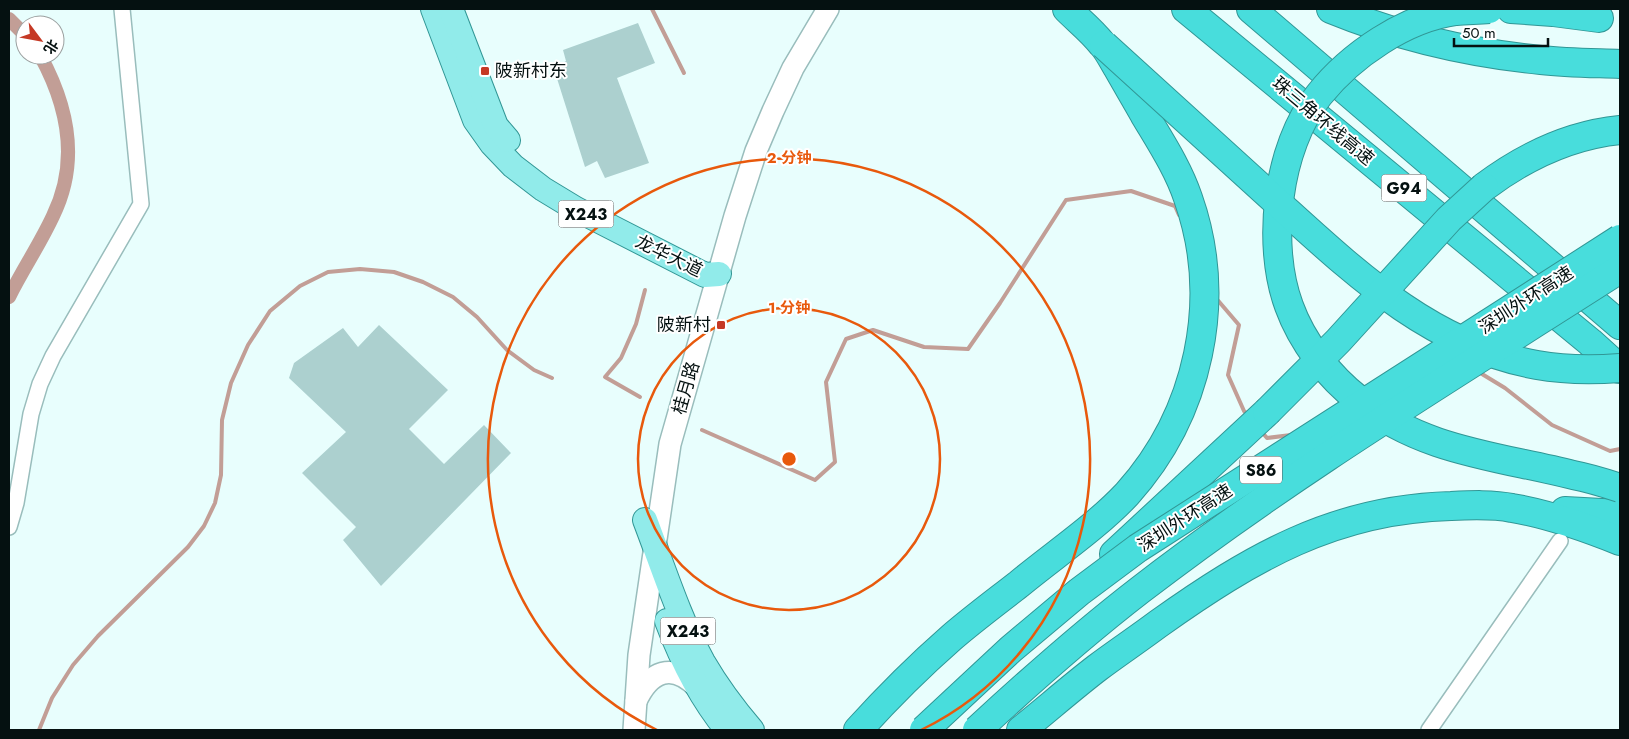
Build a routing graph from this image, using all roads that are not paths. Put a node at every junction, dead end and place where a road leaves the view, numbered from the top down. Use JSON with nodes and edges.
{"nodes":[{"id":1,"x":122,"y":9,"type":"edge"},
{"id":2,"x":433,"y":9,"type":"edge"},
{"id":3,"x":451,"y":9,"type":"edge"},
{"id":4,"x":811,"y":9,"type":"edge"},
{"id":5,"x":828,"y":9,"type":"edge"},
{"id":6,"x":1067,"y":9,"type":"edge"},
{"id":7,"x":1186,"y":9,"type":"edge"},
{"id":8,"x":1251,"y":9,"type":"edge"},
{"id":9,"x":1331,"y":9,"type":"edge"},
{"id":10,"x":1489,"y":9,"type":"edge"},
{"id":11,"x":1511,"y":9,"type":"edge"},
{"id":12,"x":1552,"y":9,"type":"edge"},
{"id":13,"x":1610,"y":20,"type":"edge"},
{"id":14,"x":1104,"y":45,"type":"junction"},
{"id":15,"x":1620,"y":64,"type":"edge"},
{"id":16,"x":1620,"y":130,"type":"edge"},
{"id":17,"x":1620,"y":239,"type":"edge"},
{"id":18,"x":1620,"y":269,"type":"edge"},
{"id":19,"x":711,"y":271,"type":"junction"},
{"id":20,"x":1620,"y":325,"type":"edge"},
{"id":21,"x":1620,"y":368,"type":"edge"},
{"id":22,"x":1620,"y":488,"type":"edge"},
{"id":23,"x":1511,"y":507,"type":"junction"},
{"id":24,"x":1620,"y":514,"type":"edge"},
{"id":25,"x":645,"y":520,"type":"joint"},
{"id":26,"x":9,"y":528,"type":"edge"},
{"id":27,"x":1560,"y":541,"type":"dead end"},
{"id":28,"x":1620,"y":541,"type":"edge"},
{"id":29,"x":648,"y":548,"type":"junction"},
{"id":30,"x":650,"y":577,"type":"junction"},
{"id":31,"x":1010,"y":649,"type":"junction"},
{"id":32,"x":697,"y":687,"type":"junction"},
{"id":33,"x":636,"y":701,"type":"junction"},
{"id":34,"x":619,"y":730,"type":"edge"},
{"id":35,"x":634,"y":730,"type":"edge"},
{"id":36,"x":727,"y":730,"type":"edge"},
{"id":37,"x":752,"y":730,"type":"edge"},
{"id":38,"x":858,"y":730,"type":"edge"},
{"id":39,"x":924,"y":730,"type":"edge"},
{"id":40,"x":977,"y":730,"type":"edge"},
{"id":41,"x":1020,"y":730,"type":"edge"},
{"id":42,"x":1429,"y":730,"type":"edge"}],
"edges":[{"from":1,"to":26,"type":"street"},
{"from":2,"to":19,"type":"main road","name":"龙华大道","number":"X243"},
{"from":3,"to":19,"type":"main road","name":"龙华大道","number":"X243"},
{"from":4,"to":19,"type":"main road","name":"桂月路"},
{"from":5,"to":19,"type":"main road","name":"桂月路"},
{"from":6,"to":14,"type":"highway"},
{"from":7,"to":21,"type":"highway","name":"珠三角环线高速","number":"G94"},
{"from":8,"to":20,"type":"highway","number":"G94"},
{"from":9,"to":15,"type":"highway"},
{"from":10,"to":22,"type":"highway","bridge":true},
{"from":11,"to":13,"type":"highway"},
{"from":12,"to":13,"type":"highway"},
{"from":14,"to":21,"type":"highway","bridge":true},
{"from":14,"to":38,"type":"highway"},
{"from":16,"to":31,"type":"highway","bridge":true},
{"from":17,"to":31,"type":"highway","name":"深圳外环高速","number":"S86","bridge":true},
{"from":18,"to":40,"type":"highway","name":"深圳外环高速","number":"S86","bridge":true},
{"from":19,"to":25,"type":"main road","name":"桂月路"},
{"from":19,"to":29,"type":"main road","name":"桂月路"},
{"from":23,"to":24,"type":"highway"},
{"from":23,"to":28,"type":"highway"},
{"from":23,"to":41,"type":"highway"},
{"from":25,"to":29,"type":"main road","number":"X243"},
{"from":27,"to":42,"type":"street"},
{"from":29,"to":30,"type":"main road","number":"X243"},
{"from":29,"to":34,"type":"main road","name":"桂月路"},
{"from":29,"to":37,"type":"main road","number":"X243"},
{"from":30,"to":32,"type":"main road","number":"X243"},
{"from":30,"to":33,"type":"main road"},
{"from":31,"to":39,"type":"highway","name":"深圳外环高速","number":"S86","bridge":true},
{"from":32,"to":33,"type":"main road"},
{"from":32,"to":36,"type":"main road","number":"X243"},
{"from":33,"to":35,"type":"main road"}]}
